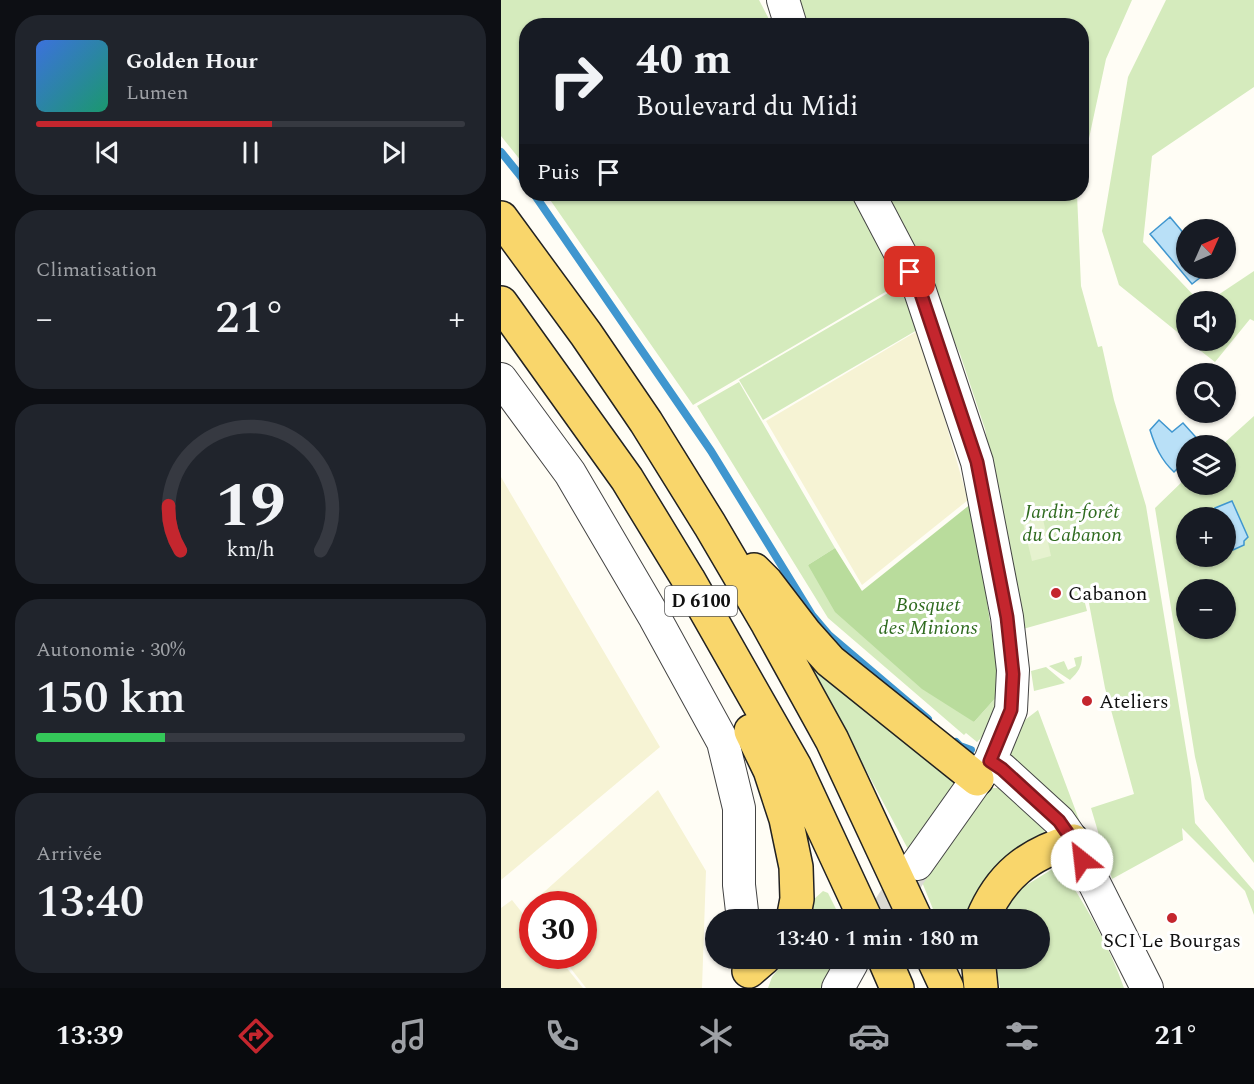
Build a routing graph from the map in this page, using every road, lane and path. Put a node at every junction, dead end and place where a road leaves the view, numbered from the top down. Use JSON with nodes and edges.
{"nodes":[{"id":1,"x":783,"y":0,"type":"edge"},
{"id":2,"x":789,"y":18,"type":"edge"},
{"id":3,"x":873,"y":201,"type":"edge"},
{"id":4,"x":501,"y":218,"type":"edge"},
{"id":5,"x":501,"y":303,"type":"edge"},
{"id":6,"x":501,"y":379,"type":"edge"},
{"id":7,"x":627,"y":479,"type":"junction"},
{"id":8,"x":710,"y":525,"type":"junction"},
{"id":9,"x":983,"y":770,"type":"junction"},
{"id":10,"x":1073,"y":841,"type":"junction"},
{"id":11,"x":917,"y":864,"type":"tunnel mouth"},
{"id":12,"x":742,"y":909,"type":"edge"},
{"id":13,"x":795,"y":909,"type":"edge"},
{"id":14,"x":861,"y":909,"type":"edge"},
{"id":15,"x":911,"y":909,"type":"edge"},
{"id":16,"x":988,"y":909,"type":"edge"},
{"id":17,"x":938,"y":969,"type":"edge"},
{"id":18,"x":979,"y":969,"type":"edge"},
{"id":19,"x":858,"y":970,"type":"edge"},
{"id":20,"x":897,"y":988,"type":"edge"},
{"id":21,"x":947,"y":988,"type":"edge"},
{"id":22,"x":981,"y":988,"type":"edge"},
{"id":23,"x":1147,"y":988,"type":"edge"}],
"edges":[{"from":1,"to":2,"type":"street"},
{"from":3,"to":9,"type":"street"},
{"from":4,"to":8,"type":"main road","number":"D 6100"},
{"from":5,"to":7,"type":"main road","number":"D 6100"},
{"from":6,"to":12,"type":"street"},
{"from":7,"to":13,"type":"main road"},
{"from":7,"to":14,"type":"main road","number":"D 6100"},
{"from":8,"to":9,"type":"main road"},
{"from":8,"to":15,"type":"main road","number":"D 6100"},
{"from":9,"to":10,"type":"street"},
{"from":9,"to":11,"type":"street"},
{"from":10,"to":16,"type":"main road"},
{"from":10,"to":23,"type":"street"},
{"from":17,"to":21,"type":"main road"},
{"from":18,"to":22,"type":"main road"},
{"from":19,"to":20,"type":"main road"}]}
